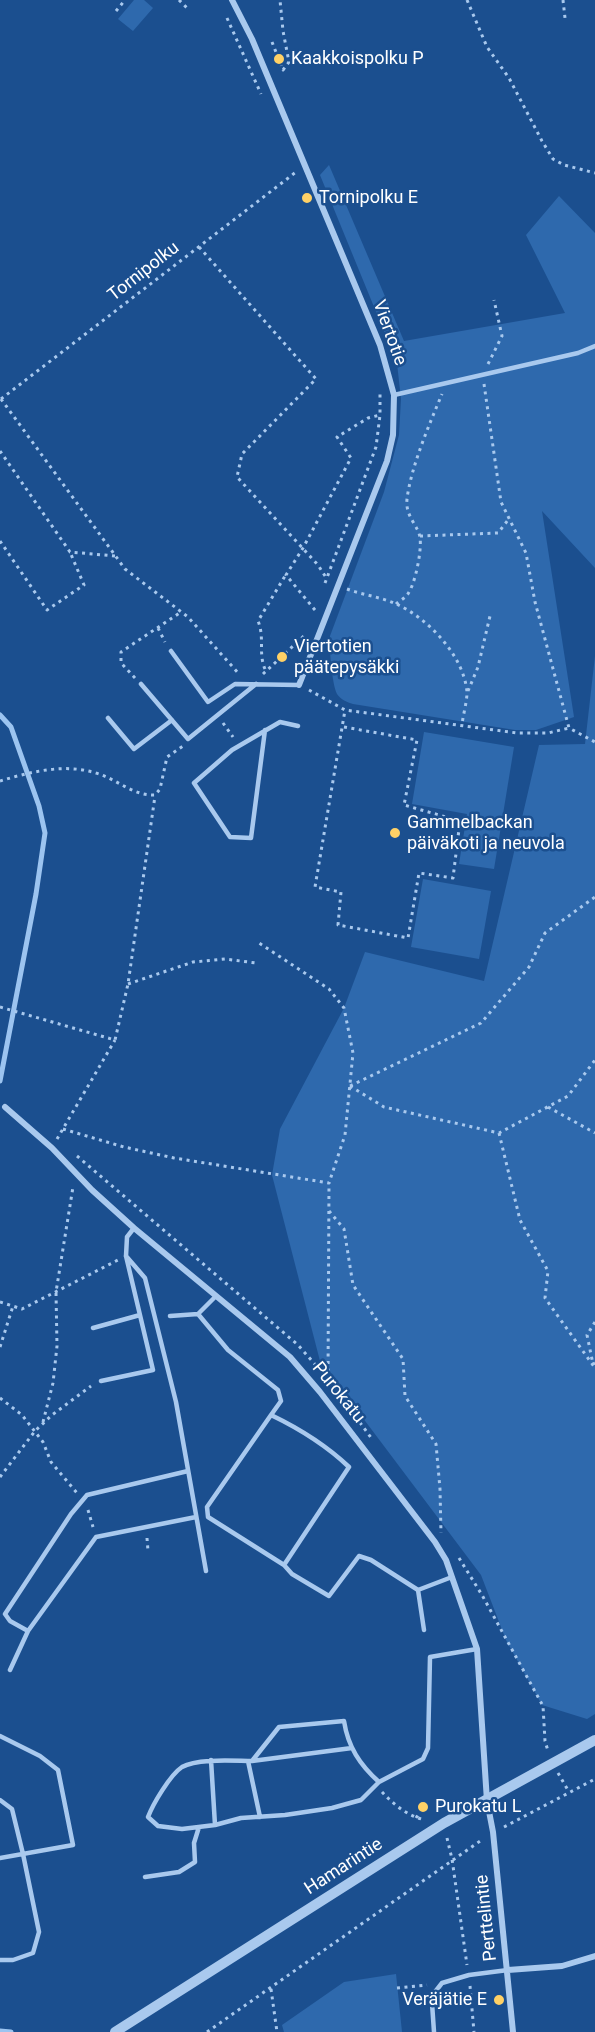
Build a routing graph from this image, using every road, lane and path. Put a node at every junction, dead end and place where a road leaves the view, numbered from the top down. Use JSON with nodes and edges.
{"nodes":[{"id":1,"x":126,"y":0,"type":"edge"},
{"id":2,"x":179,"y":0,"type":"edge"},
{"id":3,"x":232,"y":0,"type":"edge"},
{"id":4,"x":280,"y":0,"type":"edge"},
{"id":5,"x":467,"y":0,"type":"edge"},
{"id":6,"x":563,"y":0,"type":"edge"},
{"id":7,"x":189,"y":10,"type":"dead end"},
{"id":8,"x":116,"y":11,"type":"dead end"},
{"id":9,"x":224,"y":13,"type":"dead end"},
{"id":10,"x":565,"y":18,"type":"dead end"},
{"id":11,"x":272,"y":42,"type":"dead end"},
{"id":12,"x":263,"y":98,"type":"dead end"},
{"id":13,"x":304,"y":166,"type":"junction"},
{"id":14,"x":296,"y":172,"type":"junction"},
{"id":15,"x":595,"y":173,"type":"edge"},
{"id":16,"x":300,"y":181,"type":"dead end"},
{"id":17,"x":199,"y":247,"type":"junction"},
{"id":18,"x":494,"y":300,"type":"dead end"},
{"id":19,"x":595,"y":346,"type":"edge"},
{"id":20,"x":483,"y":375,"type":"junction"},
{"id":21,"x":447,"y":383,"type":"junction"},
{"id":22,"x":380,"y":387,"type":"dead end"},
{"id":23,"x":394,"y":395,"type":"junction"},
{"id":24,"x":0,"y":399,"type":"edge"},
{"id":25,"x":380,"y":415,"type":"junction"},
{"id":26,"x":0,"y":451,"type":"edge"},
{"id":27,"x":508,"y":520,"type":"junction"},
{"id":28,"x":498,"y":533,"type":"junction"},
{"id":29,"x":420,"y":536,"type":"junction"},
{"id":30,"x":498,"y":539,"type":"dead end"},
{"id":31,"x":0,"y":541,"type":"edge"},
{"id":32,"x":303,"y":548,"type":"junction"},
{"id":33,"x":70,"y":552,"type":"junction"},
{"id":34,"x":115,"y":556,"type":"junction"},
{"id":35,"x":286,"y":575,"type":"junction"},
{"id":36,"x":327,"y":579,"type":"junction"},
{"id":37,"x":323,"y":589,"type":"dead end"},
{"id":38,"x":348,"y":589,"type":"dead end"},
{"id":39,"x":319,"y":600,"type":"dead end"},
{"id":40,"x":396,"y":604,"type":"junction"},
{"id":41,"x":315,"y":610,"type":"junction"},
{"id":42,"x":181,"y":612,"type":"junction"},
{"id":43,"x":490,"y":616,"type":"dead end"},
{"id":44,"x":312,"y":618,"type":"dead end"},
{"id":45,"x":310,"y":626,"type":"dead end"},
{"id":46,"x":158,"y":628,"type":"junction"},
{"id":47,"x":171,"y":651,"type":"joint"},
{"id":48,"x":266,"y":669,"type":"junction"},
{"id":49,"x":257,"y":683,"type":"junction"},
{"id":50,"x":141,"y":684,"type":"joint"},
{"id":51,"x":299,"y":685,"type":"junction"},
{"id":52,"x":467,"y":693,"type":"junction"},
{"id":53,"x":345,"y":710,"type":"junction"},
{"id":54,"x":108,"y":718,"type":"dead end"},
{"id":55,"x":220,"y":718,"type":"dead end"},
{"id":56,"x":172,"y":720,"type":"junction"},
{"id":57,"x":462,"y":725,"type":"junction"},
{"id":58,"x":298,"y":726,"type":"dead end"},
{"id":59,"x":344,"y":727,"type":"junction"},
{"id":60,"x":569,"y":728,"type":"junction"},
{"id":61,"x":265,"y":730,"type":"junction"},
{"id":62,"x":595,"y":742,"type":"edge"},
{"id":63,"x":185,"y":744,"type":"dead end"},
{"id":64,"x":239,"y":746,"type":"junction"},
{"id":65,"x":0,"y":781,"type":"edge"},
{"id":66,"x":155,"y":795,"type":"junction"},
{"id":67,"x":595,"y":897,"type":"edge"},
{"id":68,"x":259,"y":944,"type":"dead end"},
{"id":69,"x":256,"y":963,"type":"dead end"},
{"id":70,"x":128,"y":984,"type":"junction"},
{"id":71,"x":1,"y":1007,"type":"edge"},
{"id":72,"x":115,"y":1040,"type":"junction"},
{"id":73,"x":595,"y":1060,"type":"edge"},
{"id":74,"x":350,"y":1086,"type":"junction"},
{"id":75,"x":3,"y":1105,"type":"edge"},
{"id":76,"x":548,"y":1107,"type":"junction"},
{"id":77,"x":63,"y":1129,"type":"junction"},
{"id":78,"x":499,"y":1133,"type":"junction"},
{"id":79,"x":595,"y":1133,"type":"edge"},
{"id":80,"x":52,"y":1148,"type":"junction"},
{"id":81,"x":87,"y":1164,"type":"dead end"},
{"id":82,"x":79,"y":1176,"type":"junction"},
{"id":83,"x":329,"y":1183,"type":"junction"},
{"id":84,"x":329,"y":1211,"type":"junction"},
{"id":85,"x":134,"y":1228,"type":"junction"},
{"id":86,"x":126,"y":1256,"type":"junction"},
{"id":87,"x":56,"y":1292,"type":"junction"},
{"id":88,"x":216,"y":1296,"type":"junction"},
{"id":89,"x":0,"y":1302,"type":"edge"},
{"id":90,"x":13,"y":1306,"type":"junction"},
{"id":91,"x":198,"y":1314,"type":"junction"},
{"id":92,"x":140,"y":1315,"type":"junction"},
{"id":93,"x":170,"y":1316,"type":"dead end"},
{"id":94,"x":595,"y":1322,"type":"edge"},
{"id":95,"x":93,"y":1329,"type":"dead end"},
{"id":96,"x":0,"y":1347,"type":"edge"},
{"id":97,"x":594,"y":1363,"type":"edge"},
{"id":98,"x":595,"y":1368,"type":"edge"},
{"id":99,"x":101,"y":1381,"type":"joint"},
{"id":100,"x":320,"y":1392,"type":"junction"},
{"id":101,"x":0,"y":1398,"type":"edge"},
{"id":102,"x":271,"y":1415,"type":"junction"},
{"id":103,"x":44,"y":1422,"type":"junction"},
{"id":104,"x":34,"y":1431,"type":"junction"},
{"id":105,"x":188,"y":1472,"type":"junction"},
{"id":106,"x":0,"y":1477,"type":"edge"},
{"id":107,"x":84,"y":1498,"type":"junction"},
{"id":108,"x":196,"y":1517,"type":"junction"},
{"id":109,"x":96,"y":1537,"type":"junction"},
{"id":110,"x":435,"y":1542,"type":"junction"},
{"id":111,"x":284,"y":1565,"type":"junction"},
{"id":112,"x":206,"y":1571,"type":"dead end"},
{"id":113,"x":452,"y":1577,"type":"junction"},
{"id":114,"x":418,"y":1590,"type":"junction"},
{"id":115,"x":3,"y":1613,"type":"edge"},
{"id":116,"x":424,"y":1630,"type":"dead end"},
{"id":117,"x":28,"y":1631,"type":"junction"},
{"id":118,"x":477,"y":1649,"type":"junction"},
{"id":119,"x":10,"y":1670,"type":"dead end"},
{"id":120,"x":0,"y":1736,"type":"edge"},
{"id":121,"x":595,"y":1740,"type":"edge"},
{"id":122,"x":351,"y":1748,"type":"junction"},
{"id":123,"x":211,"y":1760,"type":"junction"},
{"id":124,"x":250,"y":1761,"type":"junction"},
{"id":125,"x":595,"y":1779,"type":"edge"},
{"id":126,"x":377,"y":1784,"type":"junction"},
{"id":127,"x":0,"y":1800,"type":"edge"},
{"id":128,"x":488,"y":1800,"type":"junction"},
{"id":129,"x":423,"y":1807,"type":"dead end"},
{"id":130,"x":260,"y":1816,"type":"junction"},
{"id":131,"x":416,"y":1818,"type":"junction"},
{"id":132,"x":444,"y":1823,"type":"junction"},
{"id":133,"x":215,"y":1825,"type":"junction"},
{"id":134,"x":199,"y":1827,"type":"junction"},
{"id":135,"x":493,"y":1832,"type":"junction"},
{"id":136,"x":23,"y":1854,"type":"junction"},
{"id":137,"x":0,"y":1858,"type":"edge"},
{"id":138,"x":452,"y":1859,"type":"junction"},
{"id":139,"x":145,"y":1877,"type":"dead end"},
{"id":140,"x":595,"y":1956,"type":"edge"},
{"id":141,"x":0,"y":1960,"type":"edge"},
{"id":142,"x":508,"y":1970,"type":"junction"},
{"id":143,"x":469,"y":1975,"type":"junction"},
{"id":144,"x":397,"y":1988,"type":"dead end"},
{"id":145,"x":271,"y":1989,"type":"junction"},
{"id":146,"x":435,"y":1992,"type":"junction"},
{"id":147,"x":116,"y":2032,"type":"edge"},
{"id":148,"x":207,"y":2032,"type":"edge"},
{"id":149,"x":277,"y":2032,"type":"edge"},
{"id":150,"x":434,"y":2032,"type":"edge"},
{"id":151,"x":474,"y":2032,"type":"edge"},
{"id":152,"x":513,"y":2032,"type":"edge"}],
"edges":[{"from":1,"to":8,"type":"path"},
{"from":2,"to":7,"type":"path"},
{"from":3,"to":13,"type":"street","name":"Viertotie"},
{"from":4,"to":11,"type":"path"},
{"from":5,"to":15,"type":"path"},
{"from":6,"to":10,"type":"path"},
{"from":9,"to":12,"type":"path"},
{"from":13,"to":14,"type":"path","name":"Tornipolku"},
{"from":13,"to":23,"type":"street","name":"Viertotie"},
{"from":14,"to":16,"type":"path"},
{"from":14,"to":17,"type":"path","name":"Tornipolku"},
{"from":17,"to":24,"type":"path","name":"Tornipolku"},
{"from":17,"to":32,"type":"path"},
{"from":18,"to":20,"type":"path"},
{"from":19,"to":20,"type":"lane"},
{"from":20,"to":21,"type":"lane"},
{"from":20,"to":27,"type":"path"},
{"from":21,"to":23,"type":"lane"},
{"from":21,"to":29,"type":"path"},
{"from":22,"to":25,"type":"path"},
{"from":23,"to":51,"type":"street","name":"Viertotie"},
{"from":24,"to":34,"type":"path"},
{"from":25,"to":32,"type":"path"},
{"from":25,"to":36,"type":"path"},
{"from":26,"to":33,"type":"path"},
{"from":27,"to":28,"type":"path"},
{"from":27,"to":60,"type":"path"},
{"from":28,"to":29,"type":"path"},
{"from":28,"to":30,"type":"path"},
{"from":29,"to":40,"type":"path"},
{"from":31,"to":33,"type":"path"},
{"from":32,"to":35,"type":"path"},
{"from":32,"to":36,"type":"path"},
{"from":33,"to":34,"type":"path"},
{"from":34,"to":42,"type":"path"},
{"from":35,"to":41,"type":"path"},
{"from":35,"to":48,"type":"path"},
{"from":36,"to":37,"type":"path"},
{"from":38,"to":40,"type":"path"},
{"from":39,"to":41,"type":"path"},
{"from":40,"to":52,"type":"path"},
{"from":41,"to":44,"type":"path"},
{"from":42,"to":46,"type":"path"},
{"from":42,"to":49,"type":"path"},
{"from":43,"to":52,"type":"path"},
{"from":45,"to":48,"type":"path"},
{"from":46,"to":47,"type":"path"},
{"from":46,"to":50,"type":"path"},
{"from":47,"to":49,"type":"lane"},
{"from":48,"to":49,"type":"path"},
{"from":49,"to":51,"type":"lane"},
{"from":49,"to":56,"type":"lane"},
{"from":50,"to":56,"type":"lane"},
{"from":51,"to":53,"type":"path"},
{"from":52,"to":57,"type":"path"},
{"from":53,"to":57,"type":"path"},
{"from":53,"to":59,"type":"path"},
{"from":54,"to":56,"type":"lane"},
{"from":55,"to":64,"type":"path"},
{"from":57,"to":60,"type":"path"},
{"from":58,"to":61,"type":"lane"},
{"from":59,"to":59,"type":"path"},
{"from":60,"to":62,"type":"path"},
{"from":61,"to":64,"type":"lane"},
{"from":61,"to":64,"type":"lane"},
{"from":63,"to":66,"type":"path"},
{"from":65,"to":66,"type":"path"},
{"from":66,"to":70,"type":"path"},
{"from":67,"to":74,"type":"path"},
{"from":68,"to":74,"type":"path"},
{"from":69,"to":70,"type":"path"},
{"from":70,"to":72,"type":"path"},
{"from":71,"to":72,"type":"path"},
{"from":72,"to":77,"type":"path"},
{"from":73,"to":76,"type":"path"},
{"from":74,"to":78,"type":"path"},
{"from":74,"to":83,"type":"path"},
{"from":75,"to":80,"type":"street","name":"Purokatu"},
{"from":76,"to":78,"type":"path"},
{"from":76,"to":79,"type":"path"},
{"from":77,"to":80,"type":"path"},
{"from":77,"to":83,"type":"path"},
{"from":78,"to":97,"type":"path"},
{"from":80,"to":82,"type":"street","name":"Purokatu"},
{"from":81,"to":82,"type":"path"},
{"from":82,"to":85,"type":"street","name":"Purokatu"},
{"from":82,"to":87,"type":"path"},
{"from":83,"to":84,"type":"path"},
{"from":84,"to":100,"type":"path"},
{"from":84,"to":110,"type":"path"},
{"from":85,"to":86,"type":"lane"},
{"from":85,"to":88,"type":"street","name":"Purokatu"},
{"from":86,"to":87,"type":"path"},
{"from":86,"to":92,"type":"lane"},
{"from":86,"to":105,"type":"lane"},
{"from":87,"to":90,"type":"path"},
{"from":87,"to":103,"type":"path"},
{"from":88,"to":91,"type":"lane"},
{"from":88,"to":100,"type":"street","name":"Purokatu"},
{"from":89,"to":90,"type":"path"},
{"from":90,"to":96,"type":"path"},
{"from":91,"to":93,"type":"lane"},
{"from":91,"to":102,"type":"lane"},
{"from":92,"to":95,"type":"lane"},
{"from":92,"to":99,"type":"lane"},
{"from":94,"to":97,"type":"path"},
{"from":97,"to":98,"type":"path"},
{"from":99,"to":103,"type":"path"},
{"from":100,"to":110,"type":"street","name":"Purokatu"},
{"from":101,"to":104,"type":"path"},
{"from":102,"to":111,"type":"lane"},
{"from":102,"to":111,"type":"lane"},
{"from":103,"to":104,"type":"path"},
{"from":104,"to":106,"type":"path"},
{"from":104,"to":107,"type":"path"},
{"from":105,"to":107,"type":"lane"},
{"from":105,"to":108,"type":"lane"},
{"from":107,"to":109,"type":"path"},
{"from":107,"to":115,"type":"lane"},
{"from":108,"to":109,"type":"lane"},
{"from":108,"to":112,"type":"lane"},
{"from":109,"to":117,"type":"lane"},
{"from":110,"to":113,"type":"street","name":"Purokatu"},
{"from":111,"to":114,"type":"lane"},
{"from":113,"to":114,"type":"lane"},
{"from":113,"to":118,"type":"street","name":"Purokatu"},
{"from":114,"to":116,"type":"lane"},
{"from":115,"to":117,"type":"lane"},
{"from":117,"to":119,"type":"lane"},
{"from":118,"to":126,"type":"lane"},
{"from":118,"to":128,"type":"street","name":"Purokatu"},
{"from":120,"to":136,"type":"lane"},
{"from":121,"to":128,"type":"street","name":"Hamarintie"},
{"from":122,"to":124,"type":"lane"},
{"from":122,"to":124,"type":"lane"},
{"from":122,"to":126,"type":"lane"},
{"from":123,"to":124,"type":"lane"},
{"from":123,"to":133,"type":"lane"},
{"from":123,"to":134,"type":"lane"},
{"from":124,"to":130,"type":"lane"},
{"from":125,"to":135,"type":"path"},
{"from":126,"to":130,"type":"lane"},
{"from":126,"to":131,"type":"path"},
{"from":127,"to":136,"type":"lane"},
{"from":128,"to":132,"type":"street","name":"Hamarintie"},
{"from":128,"to":135,"type":"street","name":"Perttelintie"},
{"from":129,"to":131,"type":"path"},
{"from":130,"to":133,"type":"lane"},
{"from":131,"to":132,"type":"path"},
{"from":132,"to":138,"type":"path"},
{"from":132,"to":147,"type":"street","name":"Hamarintie"},
{"from":133,"to":134,"type":"lane"},
{"from":134,"to":139,"type":"lane"},
{"from":135,"to":138,"type":"path"},
{"from":135,"to":142,"type":"street","name":"Perttelintie"},
{"from":136,"to":137,"type":"lane"},
{"from":136,"to":141,"type":"lane"},
{"from":138,"to":143,"type":"path"},
{"from":138,"to":145,"type":"path"},
{"from":140,"to":142,"type":"street"},
{"from":142,"to":143,"type":"lane"},
{"from":142,"to":152,"type":"street","name":"Perttelintie"},
{"from":143,"to":146,"type":"lane"},
{"from":143,"to":151,"type":"path"},
{"from":144,"to":146,"type":"path"},
{"from":145,"to":148,"type":"path"},
{"from":145,"to":149,"type":"path"},
{"from":146,"to":150,"type":"lane"}]}
